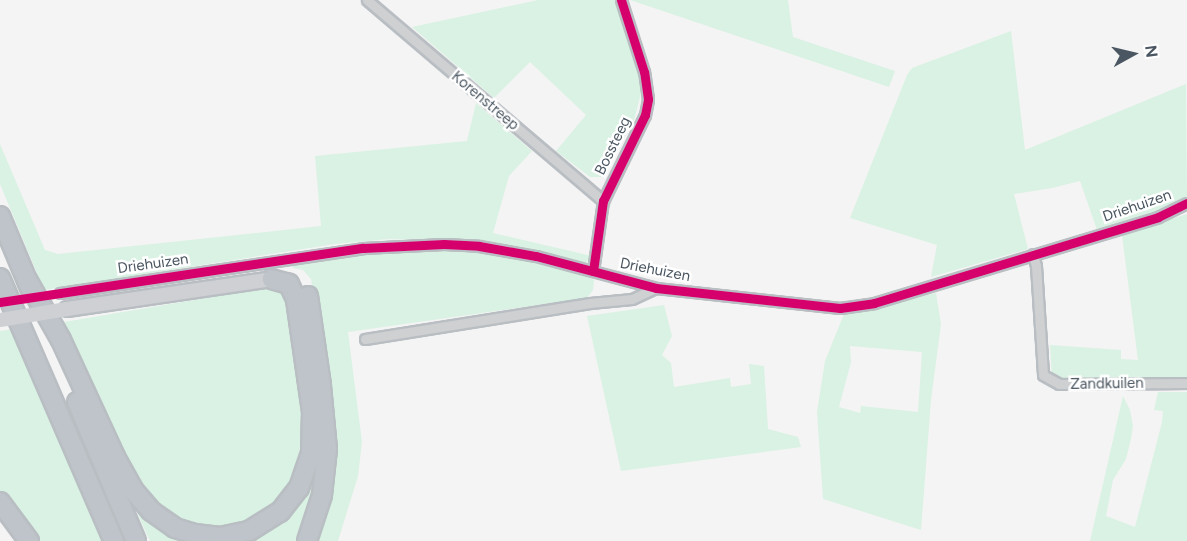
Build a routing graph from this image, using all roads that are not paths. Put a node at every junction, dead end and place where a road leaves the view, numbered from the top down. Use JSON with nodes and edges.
{"nodes":[{"id":1,"x":367,"y":0,"type":"edge"},
{"id":2,"x":621,"y":0,"type":"edge"},
{"id":3,"x":603,"y":201,"type":"junction"},
{"id":4,"x":1187,"y":203,"type":"edge"},
{"id":5,"x":0,"y":216,"type":"edge"},
{"id":6,"x":1033,"y":254,"type":"junction"},
{"id":7,"x":593,"y":271,"type":"junction"},
{"id":8,"x":0,"y":278,"type":"edge"},
{"id":9,"x":272,"y":279,"type":"junction"},
{"id":10,"x":27,"y":280,"type":"junction"},
{"id":11,"x":656,"y":288,"type":"junction"},
{"id":12,"x":0,"y":302,"type":"edge"},
{"id":13,"x":0,"y":320,"type":"edge"},
{"id":14,"x":365,"y":339,"type":"dead end"},
{"id":15,"x":1187,"y":382,"type":"edge"},
{"id":16,"x":0,"y":502,"type":"edge"},
{"id":17,"x":29,"y":541,"type":"edge"},
{"id":18,"x":114,"y":541,"type":"edge"},
{"id":19,"x":136,"y":541,"type":"edge"},
{"id":20,"x":308,"y":541,"type":"edge"}],
"edges":[{"from":1,"to":3,"type":"street","name":"Korenstreep"},
{"from":2,"to":3,"type":"street","name":"Bossteeg"},
{"from":3,"to":7,"type":"street","name":"Bossteeg"},
{"from":4,"to":6,"type":"street","name":"Driehuizen"},
{"from":5,"to":10,"type":"highway"},
{"from":6,"to":11,"type":"street","name":"Driehuizen"},
{"from":6,"to":15,"type":"street","name":"Zandkuilen"},
{"from":7,"to":11,"type":"street","name":"Driehuizen"},
{"from":7,"to":12,"type":"street","name":"Driehuizen","bridge":true},
{"from":8,"to":18,"type":"highway"},
{"from":9,"to":10,"type":"highway"},
{"from":9,"to":13,"type":"main road","bridge":true},
{"from":9,"to":20,"type":"highway"},
{"from":10,"to":19,"type":"highway"},
{"from":11,"to":14,"type":"street","name":"Driehuizen"},
{"from":16,"to":17,"type":"highway"}]}
